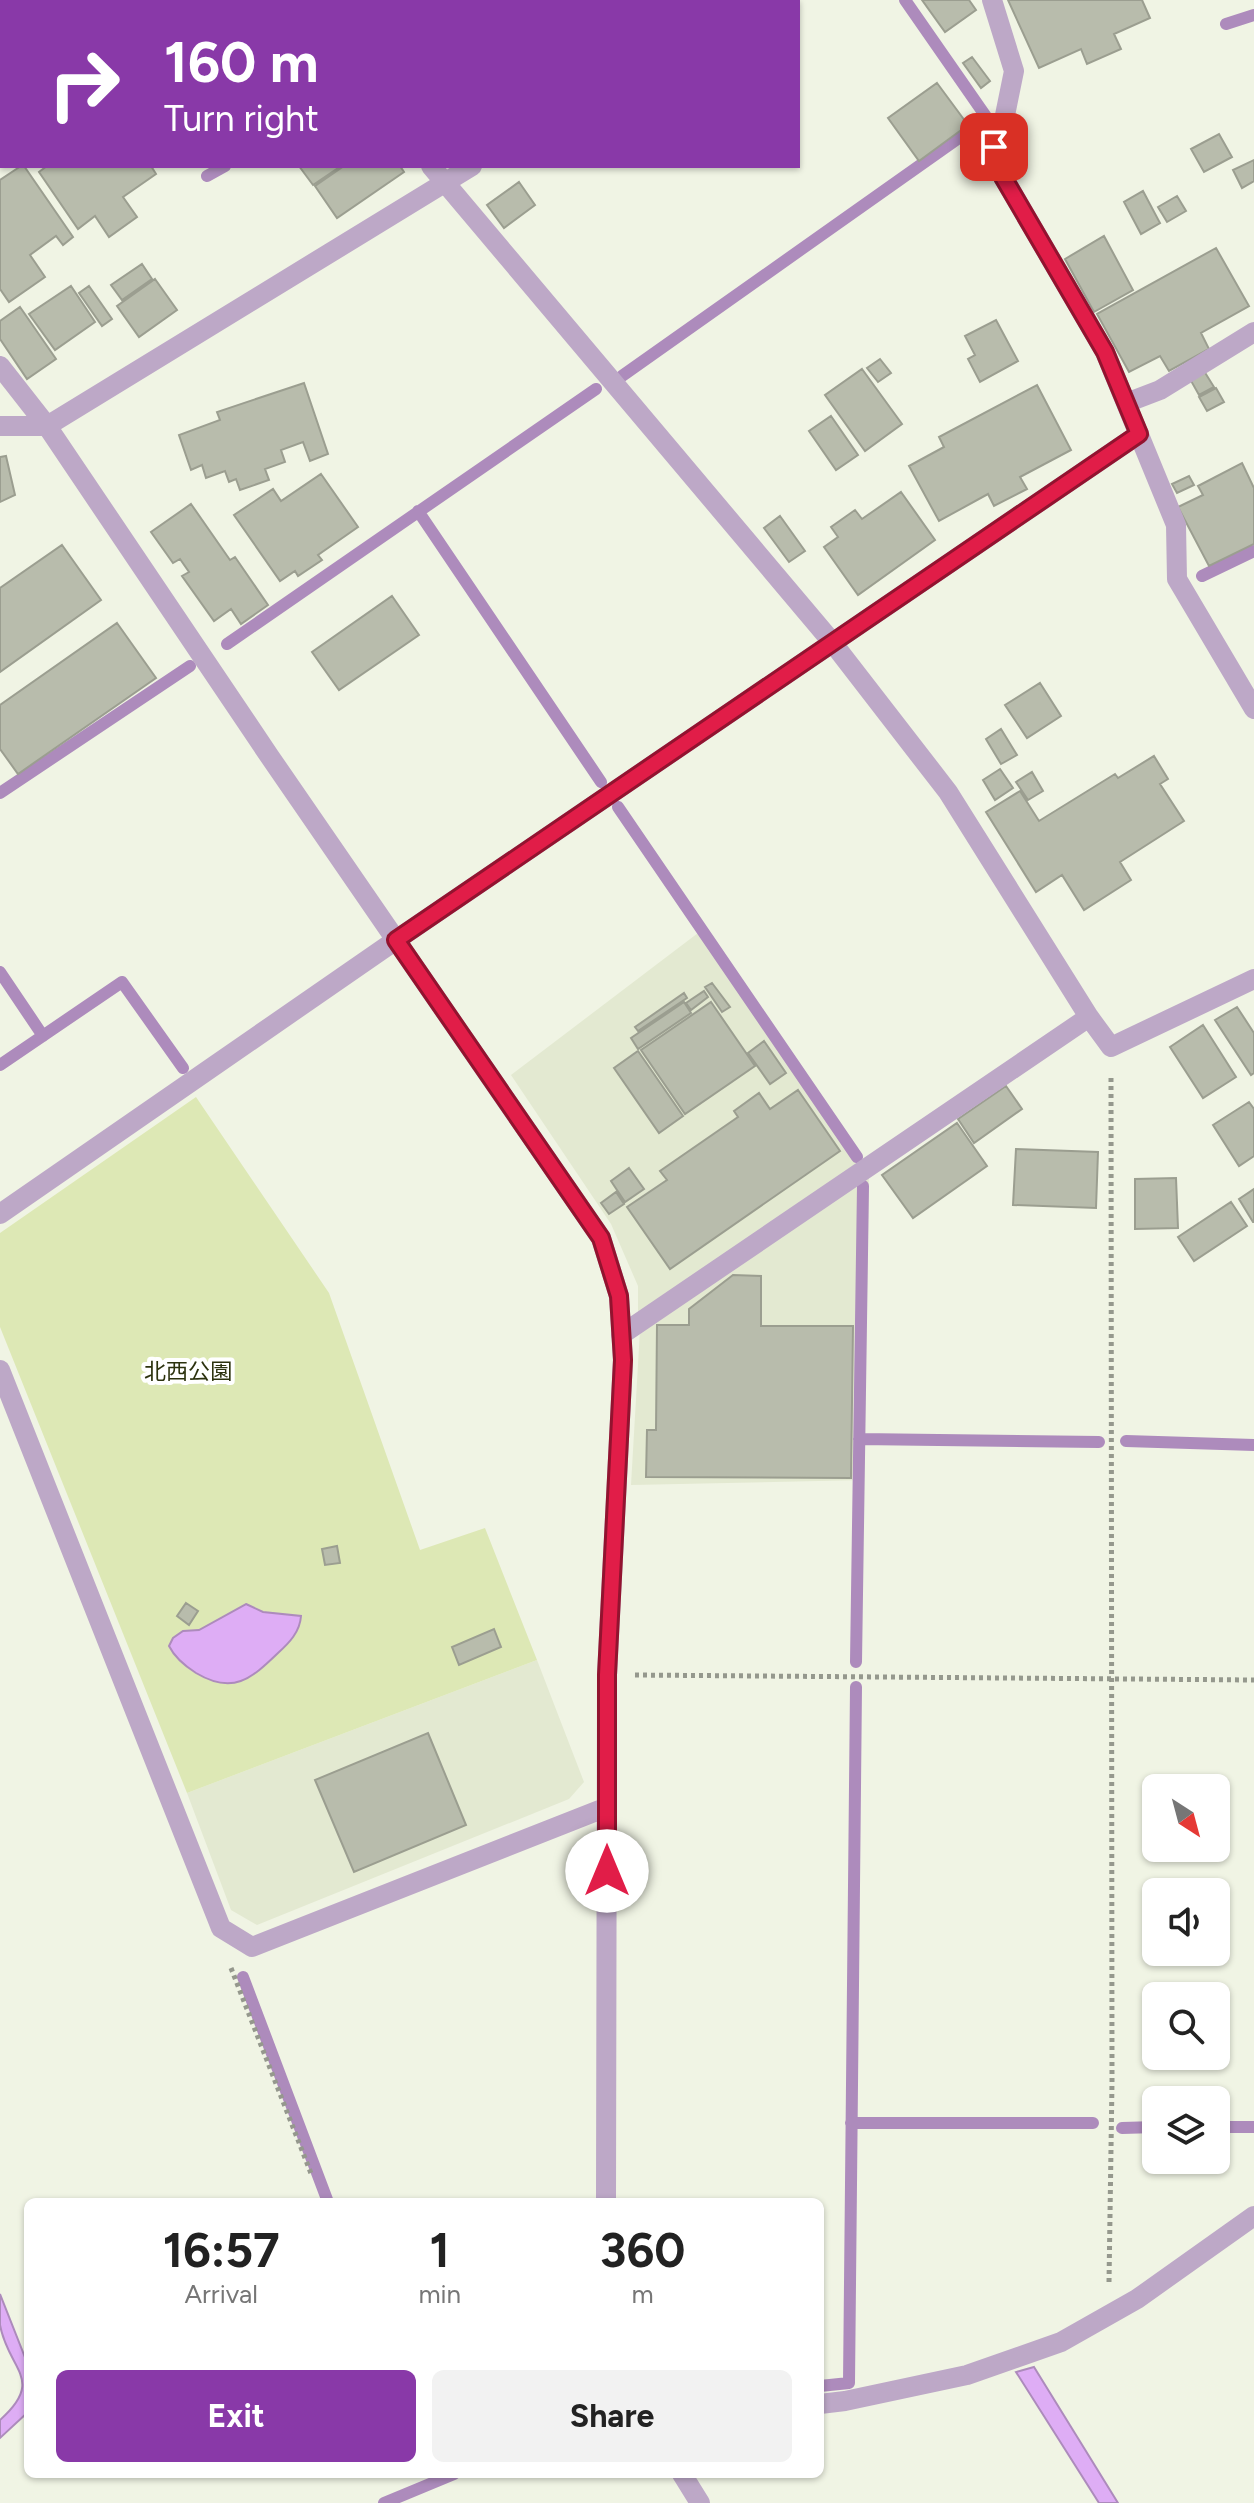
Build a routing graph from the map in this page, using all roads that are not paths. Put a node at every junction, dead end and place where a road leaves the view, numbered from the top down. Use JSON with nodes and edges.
{"nodes":[{"id":1,"x":992,"y":0,"type":"edge"},
{"id":2,"x":433,"y":168,"type":"edge"},
{"id":3,"x":469,"y":168,"type":"edge"},
{"id":4,"x":445,"y":182,"type":"junction"},
{"id":5,"x":1254,"y":332,"type":"edge"},
{"id":6,"x":0,"y":366,"type":"edge"},
{"id":7,"x":1126,"y":403,"type":"junction"},
{"id":8,"x":0,"y":426,"type":"edge"},
{"id":9,"x":47,"y":426,"type":"junction"},
{"id":10,"x":1139,"y":434,"type":"junction"},
{"id":11,"x":832,"y":642,"type":"junction"},
{"id":12,"x":1254,"y":709,"type":"edge"},
{"id":13,"x":396,"y":940,"type":"junction"},
{"id":14,"x":1254,"y":979,"type":"edge"},
{"id":15,"x":1089,"y":1017,"type":"junction"},
{"id":16,"x":0,"y":1214,"type":"edge"},
{"id":17,"x":621,"y":1335,"type":"junction"},
{"id":18,"x":0,"y":1370,"type":"edge"},
{"id":19,"x":607,"y":1807,"type":"junction"},
{"id":20,"x":606,"y":2198,"type":"edge"},
{"id":21,"x":1254,"y":2216,"type":"edge"},
{"id":22,"x":824,"y":2404,"type":"edge"},
{"id":23,"x":684,"y":2478,"type":"edge"},
{"id":24,"x":700,"y":2503,"type":"edge"}],
"edges":[{"from":1,"to":7,"type":"street"},
{"from":2,"to":4,"type":"street"},
{"from":3,"to":4,"type":"street"},
{"from":4,"to":9,"type":"street"},
{"from":4,"to":11,"type":"street"},
{"from":5,"to":7,"type":"street"},
{"from":6,"to":9,"type":"street"},
{"from":7,"to":10,"type":"street"},
{"from":8,"to":9,"type":"street"},
{"from":9,"to":13,"type":"street"},
{"from":10,"to":11,"type":"street"},
{"from":10,"to":12,"type":"street"},
{"from":11,"to":13,"type":"street"},
{"from":11,"to":15,"type":"street"},
{"from":13,"to":16,"type":"street"},
{"from":13,"to":17,"type":"street"},
{"from":14,"to":15,"type":"street"},
{"from":15,"to":17,"type":"street"},
{"from":17,"to":19,"type":"street"},
{"from":18,"to":19,"type":"street"},
{"from":19,"to":20,"type":"street"},
{"from":21,"to":22,"type":"street"},
{"from":23,"to":24,"type":"street"}]}
